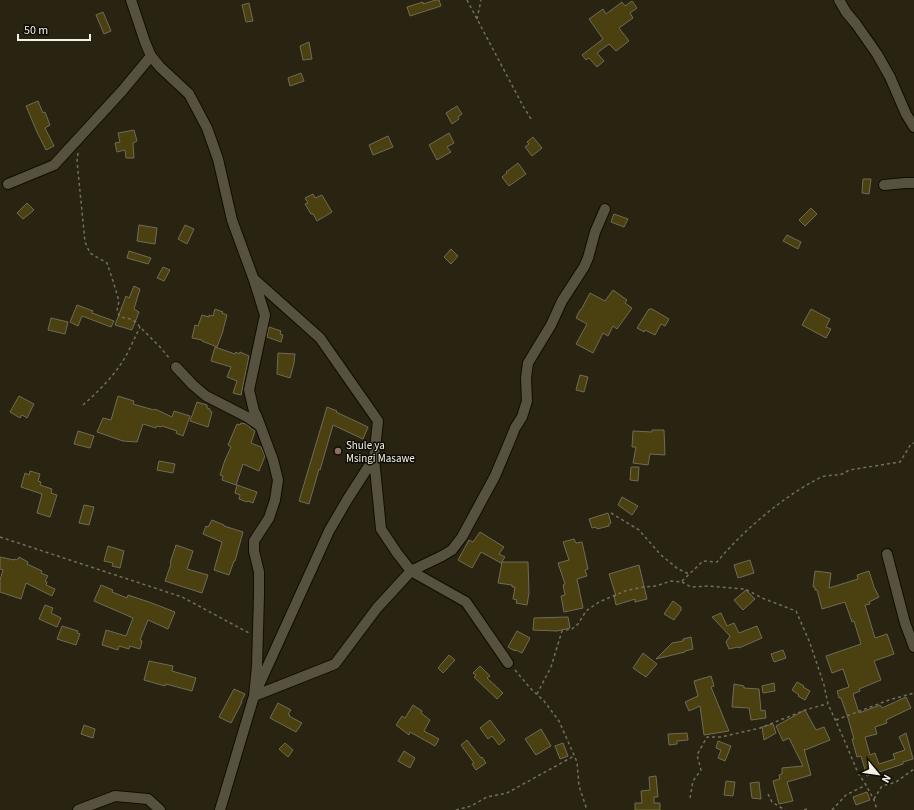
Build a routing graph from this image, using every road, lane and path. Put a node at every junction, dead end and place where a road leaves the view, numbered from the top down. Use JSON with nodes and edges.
{"nodes":[{"id":1,"x":131,"y":0,"type":"edge"},
{"id":2,"x":467,"y":0,"type":"edge"},
{"id":3,"x":481,"y":0,"type":"edge"},
{"id":4,"x":839,"y":0,"type":"edge"},
{"id":5,"x":476,"y":19,"type":"junction"},
{"id":6,"x":151,"y":56,"type":"junction"},
{"id":7,"x":531,"y":119,"type":"dead end"},
{"id":8,"x":914,"y":127,"type":"edge"},
{"id":9,"x":80,"y":135,"type":"junction"},
{"id":10,"x":914,"y":183,"type":"edge"},
{"id":11,"x":8,"y":184,"type":"dead end"},
{"id":12,"x":884,"y":185,"type":"dead end"},
{"id":13,"x":605,"y":209,"type":"dead end"},
{"id":14,"x":254,"y":280,"type":"junction"},
{"id":15,"x":140,"y":327,"type":"junction"},
{"id":16,"x":176,"y":367,"type":"joint"},
{"id":17,"x":83,"y":405,"type":"dead end"},
{"id":18,"x":260,"y":426,"type":"junction"},
{"id":19,"x":914,"y":443,"type":"edge"},
{"id":20,"x":374,"y":458,"type":"junction"},
{"id":21,"x":611,"y":514,"type":"dead end"},
{"id":22,"x":0,"y":537,"type":"edge"},
{"id":23,"x":887,"y":554,"type":"dead end"},
{"id":24,"x":411,"y":571,"type":"junction"},
{"id":25,"x":689,"y":574,"type":"junction"},
{"id":26,"x":681,"y":582,"type":"junction"},
{"id":27,"x":258,"y":637,"type":"junction"},
{"id":28,"x":914,"y":647,"type":"edge"},
{"id":29,"x":508,"y":663,"type":"joint"},
{"id":30,"x":914,"y":693,"type":"edge"},
{"id":31,"x":537,"y":694,"type":"junction"},
{"id":32,"x":254,"y":696,"type":"junction"},
{"id":33,"x":828,"y":704,"type":"junction"},
{"id":34,"x":836,"y":720,"type":"junction"},
{"id":35,"x":574,"y":756,"type":"junction"},
{"id":36,"x":914,"y":769,"type":"edge"},
{"id":37,"x":866,"y":785,"type":"junction"},
{"id":38,"x":768,"y":794,"type":"dead end"},
{"id":39,"x":690,"y":798,"type":"dead end"},
{"id":40,"x":874,"y":800,"type":"junction"},
{"id":41,"x":78,"y":810,"type":"edge"},
{"id":42,"x":160,"y":810,"type":"edge"},
{"id":43,"x":220,"y":810,"type":"edge"},
{"id":44,"x":456,"y":810,"type":"edge"},
{"id":45,"x":587,"y":810,"type":"edge"},
{"id":46,"x":785,"y":810,"type":"edge"},
{"id":47,"x":804,"y":810,"type":"edge"},
{"id":48,"x":809,"y":810,"type":"edge"},
{"id":49,"x":832,"y":810,"type":"edge"},
{"id":50,"x":877,"y":810,"type":"edge"}],
"edges":[{"from":1,"to":6,"type":"street"},
{"from":2,"to":5,"type":"path"},
{"from":3,"to":5,"type":"path"},
{"from":4,"to":8,"type":"street"},
{"from":5,"to":7,"type":"path"},
{"from":6,"to":9,"type":"street"},
{"from":6,"to":14,"type":"street"},
{"from":9,"to":11,"type":"street"},
{"from":9,"to":15,"type":"path"},
{"from":10,"to":12,"type":"street"},
{"from":13,"to":24,"type":"street"},
{"from":14,"to":18,"type":"street"},
{"from":14,"to":20,"type":"street"},
{"from":15,"to":16,"type":"path"},
{"from":15,"to":17,"type":"path"},
{"from":16,"to":18,"type":"street"},
{"from":18,"to":27,"type":"street"},
{"from":19,"to":25,"type":"path"},
{"from":20,"to":24,"type":"street"},
{"from":20,"to":32,"type":"street"},
{"from":21,"to":25,"type":"path"},
{"from":22,"to":27,"type":"path"},
{"from":23,"to":28,"type":"street"},
{"from":24,"to":29,"type":"street"},
{"from":24,"to":32,"type":"street"},
{"from":25,"to":26,"type":"path"},
{"from":26,"to":31,"type":"path"},
{"from":26,"to":33,"type":"path"},
{"from":27,"to":32,"type":"street"},
{"from":29,"to":31,"type":"path"},
{"from":30,"to":34,"type":"path"},
{"from":31,"to":35,"type":"path"},
{"from":32,"to":43,"type":"street"},
{"from":33,"to":34,"type":"path"},
{"from":33,"to":39,"type":"path"},
{"from":34,"to":37,"type":"path"},
{"from":35,"to":44,"type":"path"},
{"from":35,"to":45,"type":"path"},
{"from":36,"to":40,"type":"path"},
{"from":37,"to":40,"type":"path"},
{"from":37,"to":49,"type":"path"},
{"from":38,"to":46,"type":"path"},
{"from":40,"to":50,"type":"path"},
{"from":41,"to":42,"type":"street"},
{"from":47,"to":48,"type":"path"}]}
